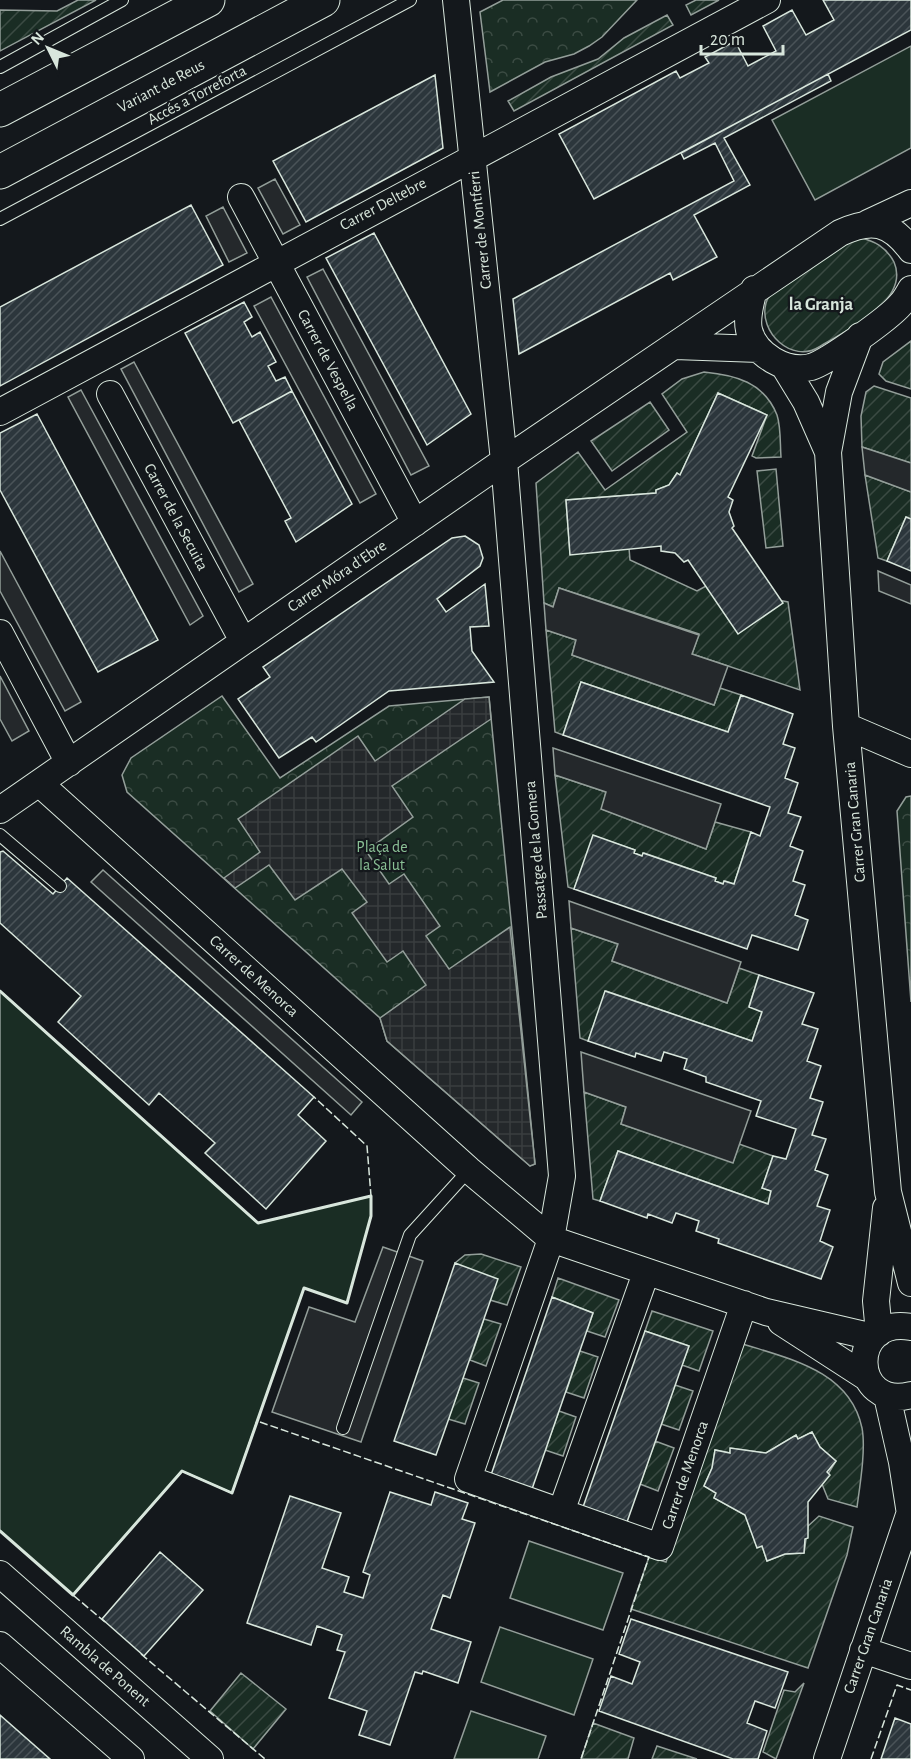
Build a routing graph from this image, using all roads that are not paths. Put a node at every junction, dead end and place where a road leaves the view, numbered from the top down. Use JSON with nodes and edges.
{"nodes":[{"id":1,"x":122,"y":0,"type":"edge"},
{"id":2,"x":208,"y":0,"type":"edge"},
{"id":3,"x":322,"y":0,"type":"edge"},
{"id":4,"x":410,"y":0,"type":"edge"},
{"id":5,"x":456,"y":0,"type":"edge"},
{"id":6,"x":767,"y":0,"type":"edge"},
{"id":7,"x":0,"y":67,"type":"edge"},
{"id":8,"x":0,"y":110,"type":"edge"},
{"id":9,"x":472,"y":156,"type":"junction"},
{"id":10,"x":0,"y":172,"type":"edge"},
{"id":11,"x":241,"y":197,"type":"dead end"},
{"id":12,"x":911,"y":203,"type":"edge"},
{"id":13,"x":0,"y":219,"type":"edge"},
{"id":14,"x":868,"y":223,"type":"junction"},
{"id":15,"x":911,"y":250,"type":"edge"},
{"id":16,"x":276,"y":262,"type":"junction"},
{"id":17,"x":754,"y":289,"type":"junction"},
{"id":18,"x":907,"y":299,"type":"edge"},
{"id":19,"x":860,"y":336,"type":"junction"},
{"id":20,"x":675,"y":346,"type":"junction"},
{"id":21,"x":759,"y":349,"type":"junction"},
{"id":22,"x":784,"y":366,"type":"junction"},
{"id":23,"x":110,"y":394,"type":"dead end"},
{"id":24,"x":0,"y":412,"type":"edge"},
{"id":25,"x":828,"y":452,"type":"junction"},
{"id":26,"x":504,"y":461,"type":"junction"},
{"id":27,"x":415,"y":523,"type":"junction"},
{"id":28,"x":0,"y":633,"type":"edge"},
{"id":29,"x":243,"y":641,"type":"junction"},
{"id":30,"x":846,"y":726,"type":"junction"},
{"id":31,"x":911,"y":754,"type":"edge"},
{"id":32,"x":69,"y":763,"type":"junction"},
{"id":33,"x":39,"y":783,"type":"junction"},
{"id":34,"x":0,"y":810,"type":"edge"},
{"id":35,"x":0,"y":835,"type":"edge"},
{"id":36,"x":60,"y":886,"type":"dead end"},
{"id":37,"x":468,"y":1170,"type":"junction"},
{"id":38,"x":888,"y":1192,"type":"junction"},
{"id":39,"x":551,"y":1239,"type":"junction"},
{"id":40,"x":646,"y":1273,"type":"junction"},
{"id":41,"x":911,"y":1283,"type":"edge"},
{"id":42,"x":754,"y":1308,"type":"junction"},
{"id":43,"x":911,"y":1327,"type":"edge"},
{"id":44,"x":876,"y":1335,"type":"junction"},
{"id":45,"x":866,"y":1377,"type":"junction"},
{"id":46,"x":899,"y":1396,"type":"edge"},
{"id":47,"x":343,"y":1428,"type":"dead end"},
{"id":48,"x":910,"y":1511,"type":"edge"},
{"id":49,"x":561,"y":1512,"type":"junction"},
{"id":50,"x":0,"y":1574,"type":"edge"},
{"id":51,"x":0,"y":1645,"type":"edge"},
{"id":52,"x":863,"y":1650,"type":"junction"},
{"id":53,"x":911,"y":1666,"type":"edge"},
{"id":54,"x":131,"y":1759,"type":"edge"},
{"id":55,"x":210,"y":1759,"type":"edge"},
{"id":56,"x":827,"y":1759,"type":"edge"}],
"edges":[{"from":1,"to":7,"type":"lane"},
{"from":2,"to":8,"type":"highway"},
{"from":3,"to":10,"type":"highway","name":"Variant de Reus"},
{"from":4,"to":13,"type":"lane","name":"Accés a Torreforta"},
{"from":5,"to":9,"type":"street","name":"Carrer de Montferri"},
{"from":6,"to":9,"type":"street","name":"Carrer Deltebre"},
{"from":9,"to":16,"type":"street","name":"Carrer Deltebre"},
{"from":9,"to":26,"type":"street","name":"Carrer de Montferri"},
{"from":11,"to":16,"type":"street","name":"Carrer de Vespella"},
{"from":12,"to":14,"type":"street"},
{"from":14,"to":15,"type":"street"},
{"from":14,"to":17,"type":"street","name":"Carrer Móra d'Ebre"},
{"from":16,"to":24,"type":"street","name":"Carrer Deltebre"},
{"from":16,"to":27,"type":"street","name":"Carrer de Vespella"},
{"from":17,"to":20,"type":"street","name":"Carrer Móra d'Ebre"},
{"from":17,"to":21,"type":"street"},
{"from":18,"to":19,"type":"street"},
{"from":19,"to":22,"type":"street"},
{"from":19,"to":25,"type":"street","name":"Carrer Gran Canaria"},
{"from":20,"to":21,"type":"street"},
{"from":20,"to":26,"type":"street","name":"Carrer Móra d'Ebre"},
{"from":21,"to":22,"type":"street"},
{"from":22,"to":25,"type":"street","name":"Carrer Gran Canaria"},
{"from":23,"to":29,"type":"street","name":"Carrer de la Secuita"},
{"from":25,"to":30,"type":"street","name":"Carrer Gran Canaria"},
{"from":26,"to":27,"type":"street","name":"Carrer Móra d'Ebre"},
{"from":26,"to":39,"type":"street","name":"Passatge de la Gomera"},
{"from":27,"to":29,"type":"street","name":"Carrer Móra d'Ebre"},
{"from":28,"to":32,"type":"street"},
{"from":29,"to":32,"type":"street","name":"Carrer Móra d'Ebre"},
{"from":30,"to":31,"type":"street"},
{"from":30,"to":38,"type":"street","name":"Carrer Gran Canaria"},
{"from":32,"to":33,"type":"street","name":"Carrer Móra d'Ebre"},
{"from":33,"to":34,"type":"street","name":"Carrer Móra d'Ebre"},
{"from":33,"to":37,"type":"street","name":"Carrer de Menorca"},
{"from":35,"to":36,"type":"lane"},
{"from":37,"to":39,"type":"street","name":"Carrer de Menorca"},
{"from":37,"to":47,"type":"lane"},
{"from":38,"to":41,"type":"street","name":"Carrer Gran Canaria"},
{"from":38,"to":44,"type":"street","name":"Carrer Gran Canaria"},
{"from":39,"to":40,"type":"street","name":"Carrer de Menorca"},
{"from":39,"to":49,"type":"street","name":"Carrer de Menorca"},
{"from":40,"to":42,"type":"street","name":"Carrer de Menorca"},
{"from":40,"to":49,"type":"street"},
{"from":42,"to":44,"type":"street","name":"Carrer de Menorca"},
{"from":42,"to":45,"type":"street","name":"Carrer de Menorca"},
{"from":42,"to":49,"type":"street","name":"Carrer de Menorca"},
{"from":43,"to":44,"type":"street"},
{"from":44,"to":45,"type":"street"},
{"from":45,"to":46,"type":"street","name":"Carrer de Menorca"},
{"from":46,"to":48,"type":"street","name":"Carrer Gran Canaria"},
{"from":48,"to":52,"type":"street","name":"Carrer Gran Canaria"},
{"from":50,"to":55,"type":"street","name":"Rambla de Ponent"},
{"from":51,"to":54,"type":"street"},
{"from":52,"to":53,"type":"street"},
{"from":52,"to":56,"type":"street","name":"Carrer Gran Canaria"}]}
